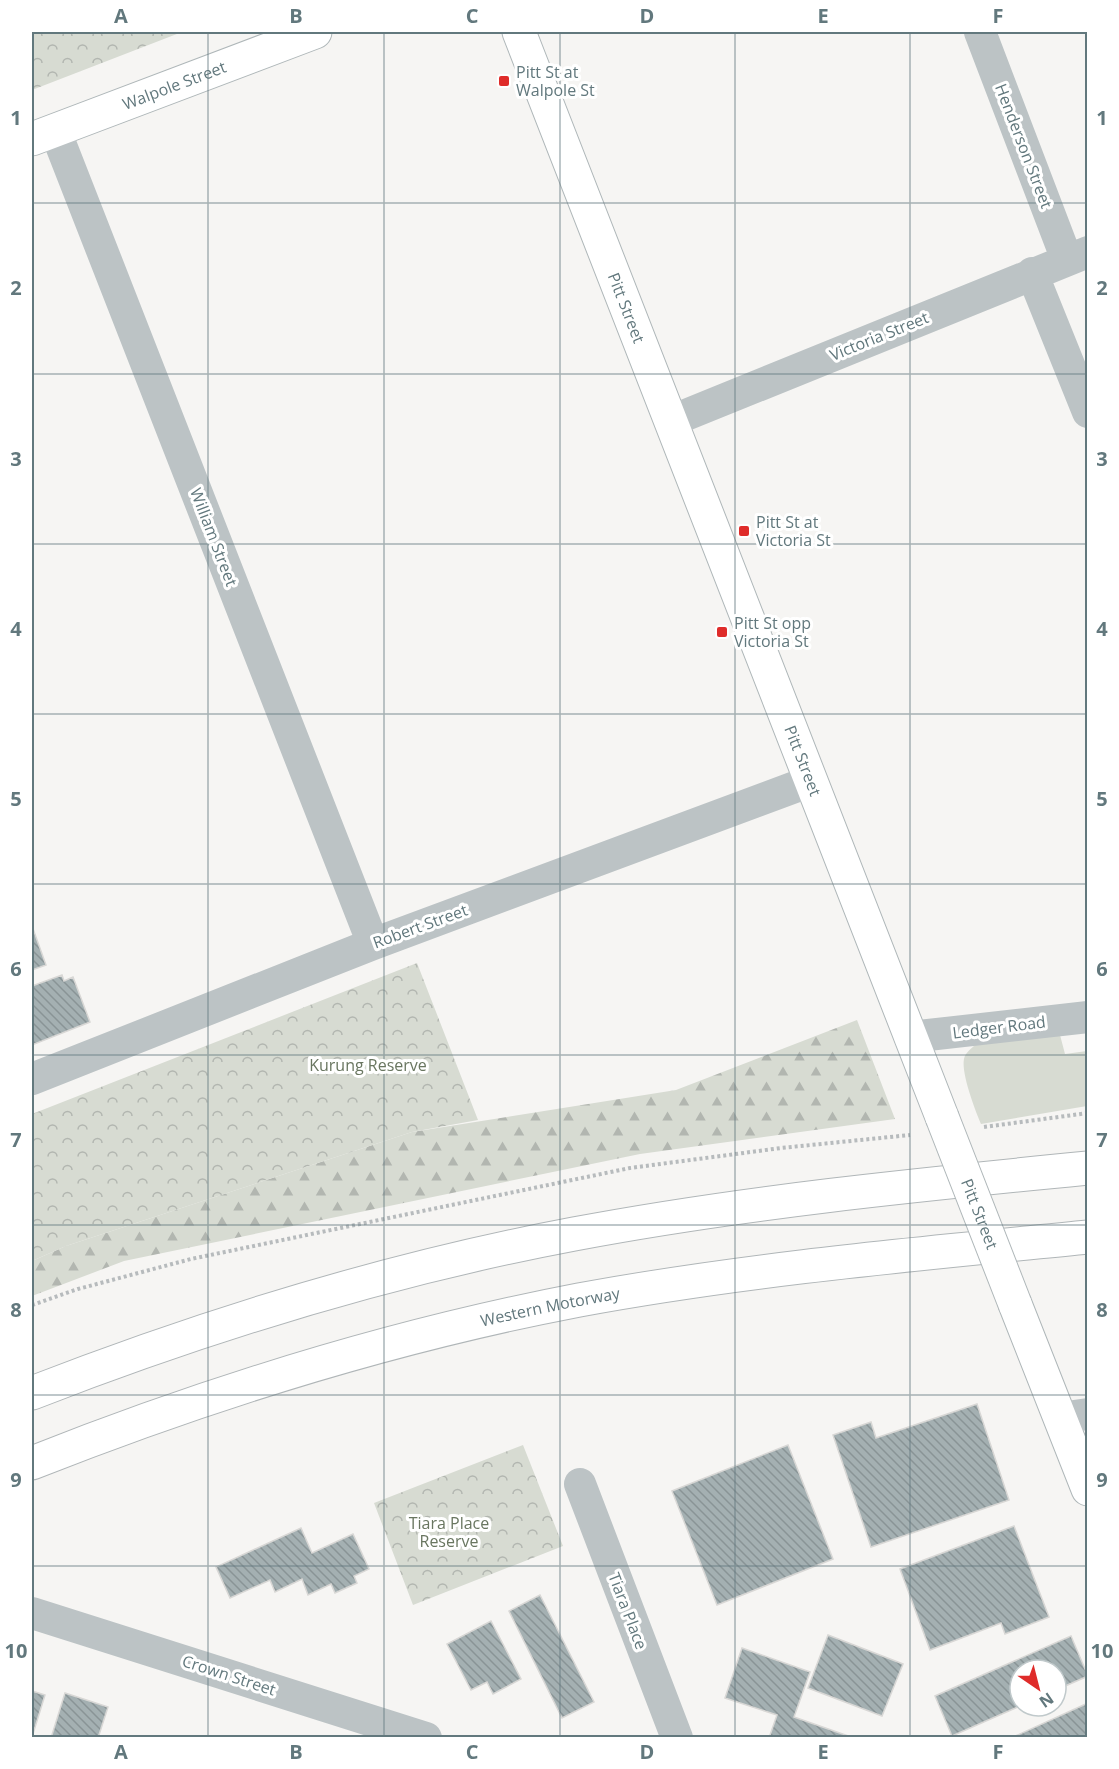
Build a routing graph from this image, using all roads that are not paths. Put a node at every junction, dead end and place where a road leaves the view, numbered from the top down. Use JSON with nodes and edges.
{"nodes":[{"id":1,"x":315,"y":32,"type":"edge"},
{"id":2,"x":519,"y":32,"type":"edge"},
{"id":3,"x":980,"y":32,"type":"edge"},
{"id":4,"x":44,"y":135,"type":"edge"},
{"id":5,"x":1077,"y":256,"type":"edge"},
{"id":6,"x":1032,"y":273,"type":"junction"},
{"id":7,"x":1088,"y":412,"type":"edge"},
{"id":8,"x":671,"y":421,"type":"junction"},
{"id":9,"x":811,"y":781,"type":"junction"},
{"id":10,"x":373,"y":944,"type":"junction"},
{"id":11,"x":1088,"y":1017,"type":"edge"},
{"id":12,"x":910,"y":1037,"type":"junction"},
{"id":13,"x":32,"y":1080,"type":"edge"},
{"id":14,"x":1088,"y":1168,"type":"edge"},
{"id":15,"x":1088,"y":1237,"type":"edge"},
{"id":16,"x":32,"y":1394,"type":"edge"},
{"id":17,"x":1074,"y":1416,"type":"edge"},
{"id":18,"x":32,"y":1463,"type":"edge"},
{"id":19,"x":580,"y":1484,"type":"dead end"},
{"id":20,"x":1088,"y":1489,"type":"edge"},
{"id":21,"x":32,"y":1613,"type":"edge"},
{"id":22,"x":426,"y":1737,"type":"edge"},
{"id":23,"x":677,"y":1737,"type":"edge"}],
"edges":[{"from":1,"to":4,"type":"main road","name":"Walpole Street"},
{"from":2,"to":8,"type":"main road","name":"Pitt Street"},
{"from":3,"to":5,"type":"street","name":"Henderson Street"},
{"from":4,"to":10,"type":"street","name":"William Street"},
{"from":5,"to":6,"type":"street","name":"Victoria Street"},
{"from":6,"to":7,"type":"street"},
{"from":6,"to":8,"type":"street","name":"Victoria Street"},
{"from":8,"to":9,"type":"main road","name":"Pitt Street"},
{"from":9,"to":10,"type":"street","name":"Robert Street"},
{"from":9,"to":12,"type":"main road","name":"Pitt Street"},
{"from":10,"to":13,"type":"street","name":"Robert Street"},
{"from":11,"to":12,"type":"street","name":"Ledger Road"},
{"from":12,"to":17,"type":"main road","name":"Pitt Street","bridge":true},
{"from":14,"to":16,"type":"main road"},
{"from":15,"to":18,"type":"main road","name":"Western Motorway"},
{"from":17,"to":20,"type":"main road","name":"Pitt Street"},
{"from":19,"to":23,"type":"street","name":"Tiara Place"},
{"from":21,"to":22,"type":"street","name":"Crown Street"}]}
